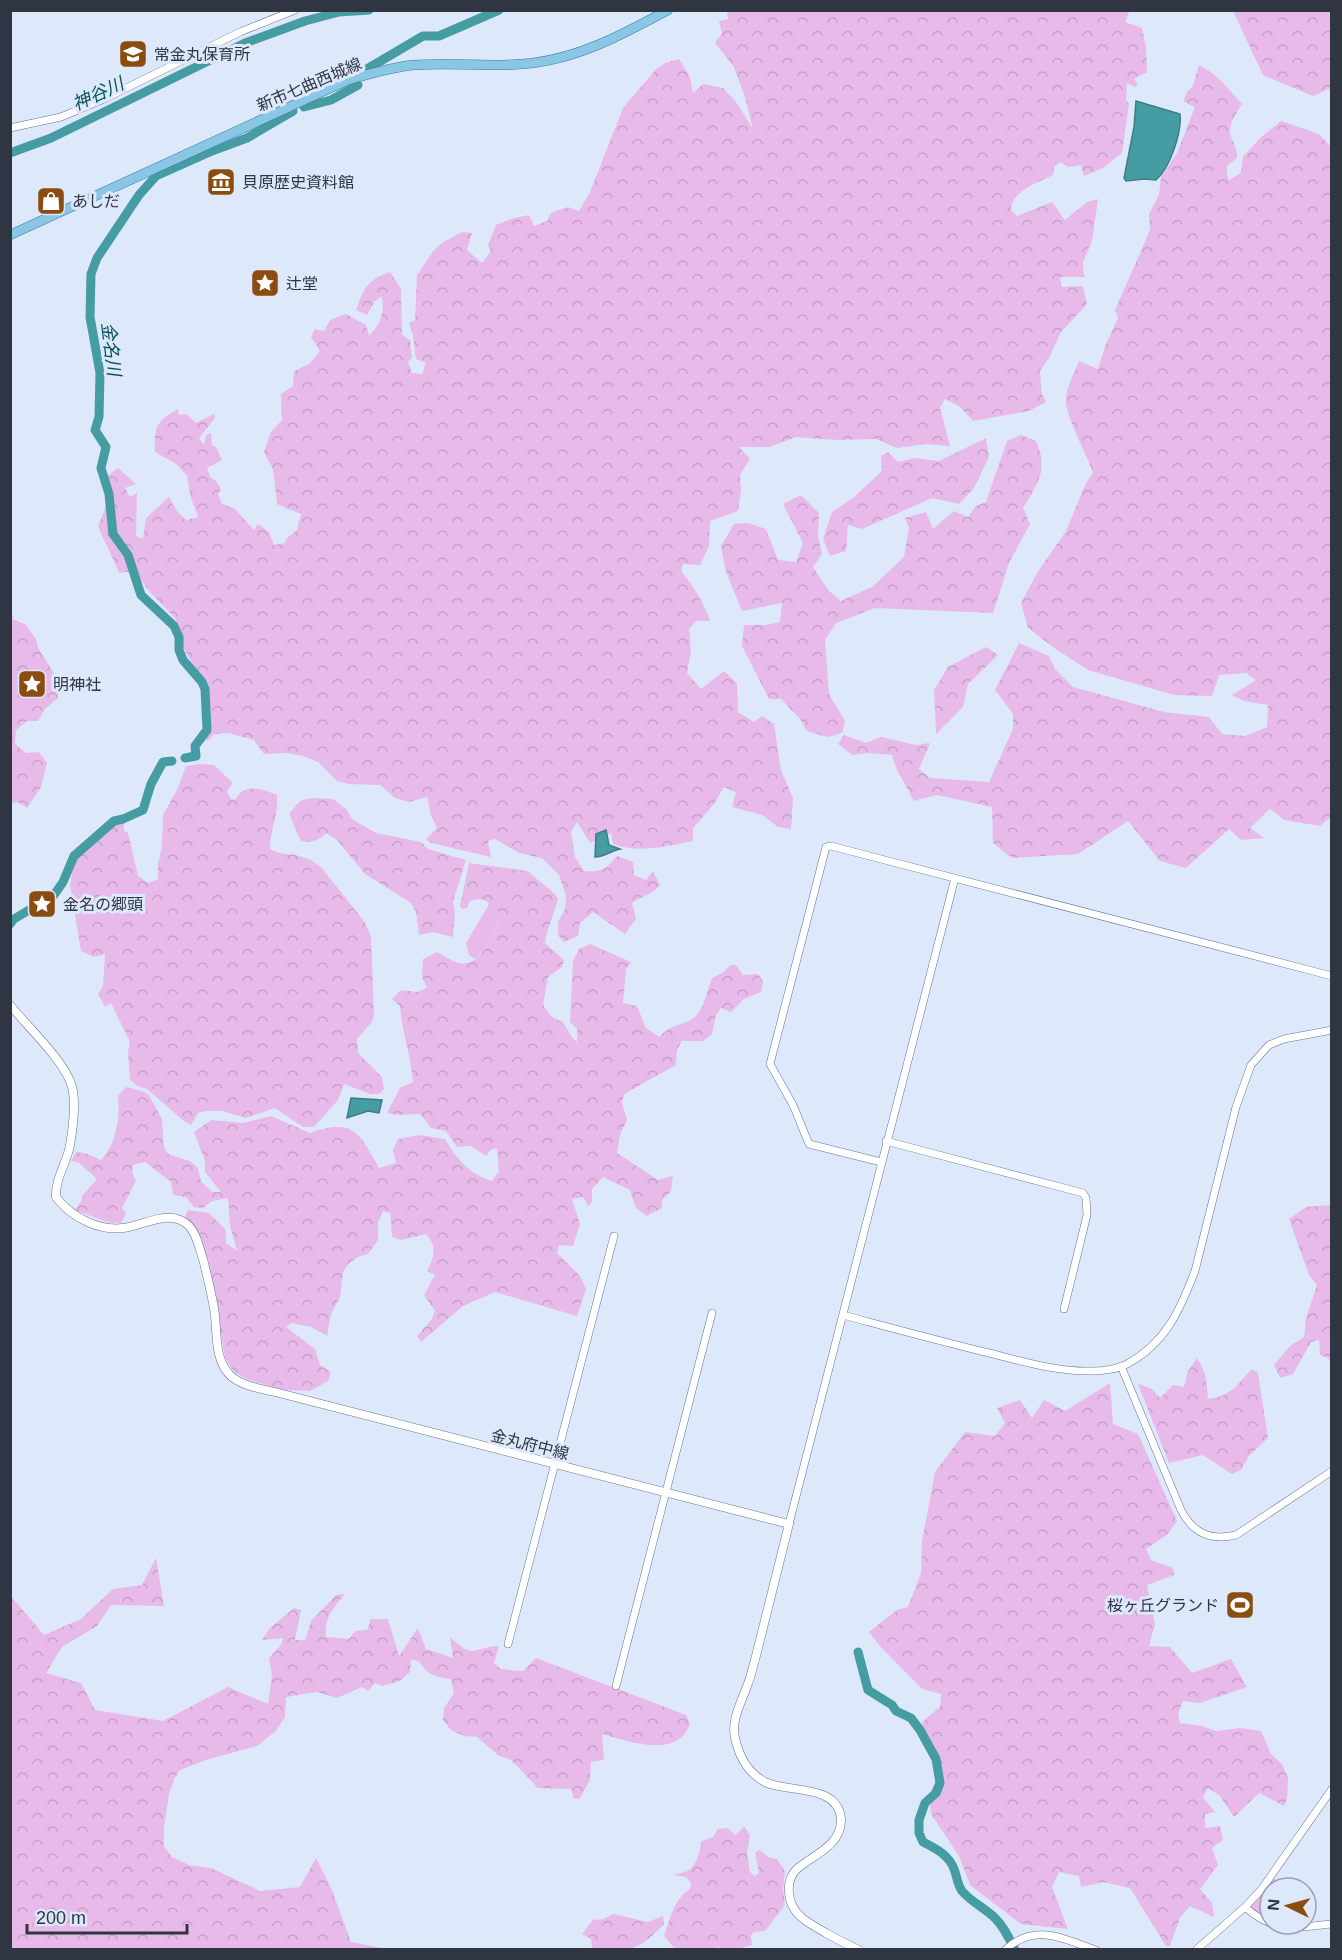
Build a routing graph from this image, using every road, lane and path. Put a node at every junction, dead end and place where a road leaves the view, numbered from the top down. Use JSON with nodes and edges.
{"nodes":[{"id":1,"x":295,"y":10,"type":"edge"},
{"id":2,"x":668,"y":10,"type":"edge"},
{"id":3,"x":10,"y":128,"type":"edge"},
{"id":4,"x":10,"y":235,"type":"edge"},
{"id":5,"x":955,"y":878,"type":"junction"},
{"id":6,"x":1332,"y":976,"type":"edge"},
{"id":7,"x":10,"y":1005,"type":"edge"},
{"id":8,"x":1332,"y":1030,"type":"edge"},
{"id":9,"x":886,"y":1141,"type":"junction"},
{"id":10,"x":881,"y":1162,"type":"junction"},
{"id":11,"x":614,"y":1236,"type":"dead end"},
{"id":12,"x":1064,"y":1309,"type":"dead end"},
{"id":13,"x":712,"y":1313,"type":"dead end"},
{"id":14,"x":843,"y":1315,"type":"junction"},
{"id":15,"x":1121,"y":1366,"type":"junction"},
{"id":16,"x":556,"y":1464,"type":"junction"},
{"id":17,"x":1332,"y":1471,"type":"edge"},
{"id":18,"x":667,"y":1492,"type":"junction"},
{"id":19,"x":789,"y":1524,"type":"junction"},
{"id":20,"x":508,"y":1644,"type":"dead end"},
{"id":21,"x":616,"y":1686,"type":"dead end"},
{"id":22,"x":1332,"y":1789,"type":"edge"},
{"id":23,"x":1245,"y":1907,"type":"junction"},
{"id":24,"x":1332,"y":1924,"type":"edge"},
{"id":25,"x":859,"y":1950,"type":"edge"},
{"id":26,"x":1005,"y":1950,"type":"edge"},
{"id":27,"x":1096,"y":1950,"type":"edge"},
{"id":28,"x":1196,"y":1950,"type":"edge"}],
"edges":[{"from":1,"to":3,"type":"street"},
{"from":2,"to":4,"type":"main road","name":"新市七曲西城線"},
{"from":5,"to":6,"type":"street"},
{"from":5,"to":9,"type":"street"},
{"from":5,"to":10,"type":"street"},
{"from":7,"to":16,"type":"main road","name":"金丸府中線"},
{"from":8,"to":15,"type":"street"},
{"from":9,"to":10,"type":"street"},
{"from":9,"to":12,"type":"street"},
{"from":10,"to":14,"type":"street"},
{"from":11,"to":16,"type":"street"},
{"from":13,"to":18,"type":"street"},
{"from":14,"to":15,"type":"street"},
{"from":14,"to":19,"type":"street"},
{"from":15,"to":17,"type":"street"},
{"from":16,"to":18,"type":"main road","name":"金丸府中線"},
{"from":16,"to":20,"type":"street"},
{"from":18,"to":19,"type":"main road","name":"金丸府中線"},
{"from":18,"to":21,"type":"street"},
{"from":19,"to":25,"type":"main road"},
{"from":22,"to":23,"type":"street"},
{"from":23,"to":24,"type":"street"},
{"from":23,"to":28,"type":"street"},
{"from":26,"to":27,"type":"street"}]}
